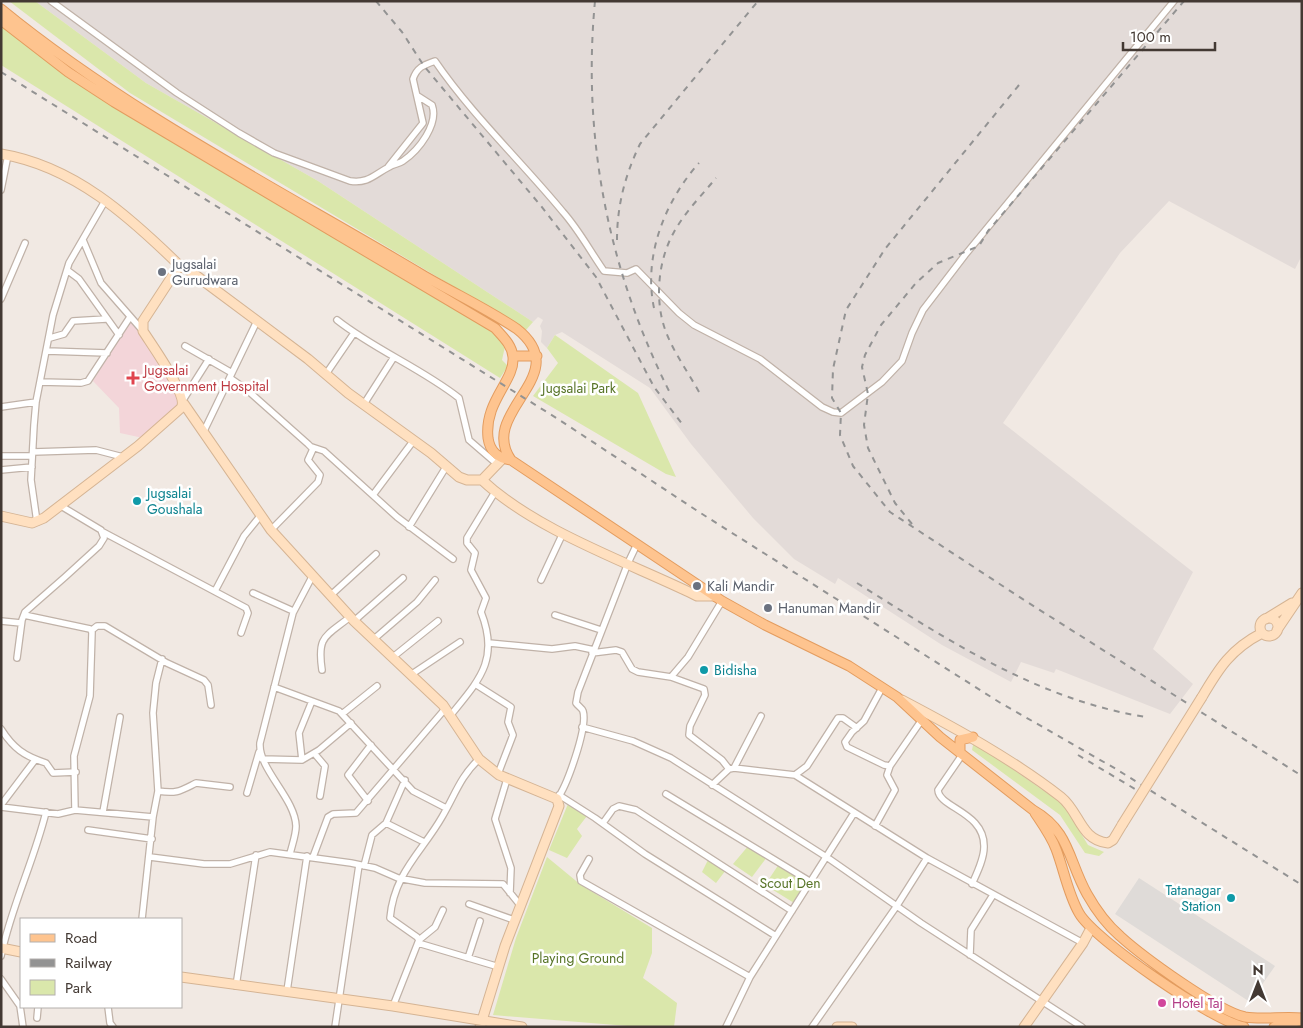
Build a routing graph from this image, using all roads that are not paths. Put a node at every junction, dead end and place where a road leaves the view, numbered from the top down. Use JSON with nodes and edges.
{"nodes":[{"id":1,"x":51,"y":1,"type":"edge"},
{"id":2,"x":1174,"y":1,"type":"edge"},
{"id":3,"x":1,"y":9,"type":"edge"},
{"id":4,"x":1,"y":20,"type":"edge"},
{"id":5,"x":418,"y":96,"type":"junction"},
{"id":6,"x":5,"y":155,"type":"edge"},
{"id":7,"x":388,"y":167,"type":"junction"},
{"id":8,"x":1,"y":190,"type":"edge"},
{"id":9,"x":105,"y":201,"type":"junction"},
{"id":10,"x":83,"y":240,"type":"junction"},
{"id":11,"x":25,"y":243,"type":"dead end"},
{"id":12,"x":181,"y":267,"type":"junction"},
{"id":13,"x":66,"y":270,"type":"junction"},
{"id":14,"x":1,"y":299,"type":"edge"},
{"id":15,"x":130,"y":317,"type":"junction"},
{"id":16,"x":106,"y":319,"type":"junction"},
{"id":17,"x":337,"y":320,"type":"dead end"},
{"id":18,"x":257,"y":321,"type":"junction"},
{"id":19,"x":143,"y":331,"type":"junction"},
{"id":20,"x":354,"y":333,"type":"junction"},
{"id":21,"x":119,"y":335,"type":"junction"},
{"id":22,"x":50,"y":338,"type":"junction"},
{"id":23,"x":185,"y":346,"type":"dead end"},
{"id":24,"x":47,"y":351,"type":"junction"},
{"id":25,"x":107,"y":353,"type":"junction"},
{"id":26,"x":513,"y":356,"type":"junction"},
{"id":27,"x":536,"y":356,"type":"junction"},
{"id":28,"x":394,"y":357,"type":"junction"},
{"id":29,"x":209,"y":359,"type":"junction"},
{"id":30,"x":326,"y":374,"type":"junction"},
{"id":31,"x":231,"y":375,"type":"junction"},
{"id":32,"x":40,"y":382,"type":"junction"},
{"id":33,"x":36,"y":402,"type":"junction"},
{"id":34,"x":183,"y":402,"type":"junction"},
{"id":35,"x":364,"y":404,"type":"junction"},
{"id":36,"x":1,"y":407,"type":"edge"},
{"id":37,"x":203,"y":433,"type":"junction"},
{"id":38,"x":414,"y":440,"type":"junction"},
{"id":39,"x":312,"y":447,"type":"junction"},
{"id":40,"x":33,"y":454,"type":"junction"},
{"id":41,"x":1,"y":456,"type":"edge"},
{"id":42,"x":123,"y":458,"type":"junction"},
{"id":43,"x":505,"y":459,"type":"junction"},
{"id":44,"x":446,"y":466,"type":"junction"},
{"id":45,"x":32,"y":467,"type":"junction"},
{"id":46,"x":1,"y":470,"type":"edge"},
{"id":47,"x":482,"y":480,"type":"junction"},
{"id":48,"x":495,"y":492,"type":"junction"},
{"id":49,"x":373,"y":495,"type":"junction"},
{"id":50,"x":61,"y":506,"type":"junction"},
{"id":51,"x":261,"y":515,"type":"junction"},
{"id":52,"x":1,"y":516,"type":"edge"},
{"id":53,"x":37,"y":522,"type":"junction"},
{"id":54,"x":409,"y":527,"type":"junction"},
{"id":55,"x":271,"y":530,"type":"junction"},
{"id":56,"x":103,"y":532,"type":"junction"},
{"id":57,"x":563,"y":533,"type":"junction"},
{"id":58,"x":638,"y":544,"type":"junction"},
{"id":59,"x":376,"y":554,"type":"dead end"},
{"id":60,"x":453,"y":559,"type":"dead end"},
{"id":61,"x":628,"y":563,"type":"junction"},
{"id":62,"x":313,"y":575,"type":"junction"},
{"id":63,"x":403,"y":578,"type":"dead end"},
{"id":64,"x":436,"y":580,"type":"dead end"},
{"id":65,"x":541,"y":580,"type":"dead end"},
{"id":66,"x":215,"y":591,"type":"junction"},
{"id":67,"x":253,"y":593,"type":"dead end"},
{"id":68,"x":331,"y":595,"type":"junction"},
{"id":69,"x":1299,"y":596,"type":"edge"},
{"id":70,"x":719,"y":598,"type":"junction"},
{"id":71,"x":294,"y":611,"type":"junction"},
{"id":72,"x":24,"y":615,"type":"junction"},
{"id":73,"x":555,"y":615,"type":"dead end"},
{"id":74,"x":352,"y":619,"type":"junction"},
{"id":75,"x":1266,"y":619,"type":"junction"},
{"id":76,"x":1,"y":621,"type":"edge"},
{"id":77,"x":438,"y":621,"type":"dead end"},
{"id":78,"x":21,"y":623,"type":"junction"},
{"id":79,"x":92,"y":630,"type":"junction"},
{"id":80,"x":601,"y":630,"type":"junction"},
{"id":81,"x":1277,"y":630,"type":"junction"},
{"id":82,"x":241,"y":633,"type":"dead end"},
{"id":83,"x":1262,"y":633,"type":"junction"},
{"id":84,"x":374,"y":639,"type":"junction"},
{"id":85,"x":460,"y":642,"type":"dead end"},
{"id":86,"x":489,"y":643,"type":"junction"},
{"id":87,"x":593,"y":652,"type":"junction"},
{"id":88,"x":393,"y":657,"type":"junction"},
{"id":89,"x":17,"y":658,"type":"dead end"},
{"id":90,"x":162,"y":659,"type":"junction"},
{"id":91,"x":322,"y":670,"type":"dead end"},
{"id":92,"x":412,"y":674,"type":"junction"},
{"id":93,"x":671,"y":677,"type":"junction"},
{"id":94,"x":475,"y":684,"type":"junction"},
{"id":95,"x":377,"y":686,"type":"dead end"},
{"id":96,"x":274,"y":687,"type":"junction"},
{"id":97,"x":882,"y":688,"type":"junction"},
{"id":98,"x":897,"y":697,"type":"junction"},
{"id":99,"x":312,"y":701,"type":"junction"},
{"id":100,"x":211,"y":705,"type":"dead end"},
{"id":101,"x":448,"y":713,"type":"junction"},
{"id":102,"x":342,"y":714,"type":"junction"},
{"id":103,"x":761,"y":716,"type":"dead end"},
{"id":104,"x":120,"y":717,"type":"dead end"},
{"id":105,"x":921,"y":721,"type":"junction"},
{"id":106,"x":351,"y":723,"type":"junction"},
{"id":107,"x":582,"y":727,"type":"junction"},
{"id":108,"x":858,"y":728,"type":"junction"},
{"id":109,"x":1,"y":729,"type":"edge"},
{"id":110,"x":973,"y":737,"type":"junction"},
{"id":111,"x":371,"y":745,"type":"junction"},
{"id":112,"x":260,"y":750,"type":"junction"},
{"id":113,"x":314,"y":753,"type":"junction"},
{"id":114,"x":961,"y":754,"type":"junction"},
{"id":115,"x":262,"y":759,"type":"junction"},
{"id":116,"x":479,"y":759,"type":"junction"},
{"id":117,"x":35,"y":760,"type":"junction"},
{"id":118,"x":302,"y":760,"type":"junction"},
{"id":119,"x":890,"y":766,"type":"junction"},
{"id":120,"x":732,"y":768,"type":"junction"},
{"id":121,"x":393,"y":769,"type":"junction"},
{"id":122,"x":76,"y":772,"type":"junction"},
{"id":123,"x":498,"y":774,"type":"junction"},
{"id":124,"x":795,"y":774,"type":"junction"},
{"id":125,"x":507,"y":779,"type":"junction"},
{"id":126,"x":405,"y":780,"type":"junction"},
{"id":127,"x":712,"y":785,"type":"junction"},
{"id":128,"x":230,"y":788,"type":"dead end"},
{"id":129,"x":158,"y":791,"type":"junction"},
{"id":130,"x":247,"y":793,"type":"dead end"},
{"id":131,"x":666,"y":794,"type":"dead end"},
{"id":132,"x":320,"y":796,"type":"dead end"},
{"id":133,"x":558,"y":797,"type":"junction"},
{"id":134,"x":368,"y":801,"type":"junction"},
{"id":135,"x":1,"y":806,"type":"edge"},
{"id":136,"x":446,"y":808,"type":"junction"},
{"id":137,"x":75,"y":810,"type":"junction"},
{"id":138,"x":1033,"y":810,"type":"junction"},
{"id":139,"x":46,"y":812,"type":"junction"},
{"id":140,"x":103,"y":812,"type":"junction"},
{"id":141,"x":854,"y":813,"type":"junction"},
{"id":142,"x":153,"y":817,"type":"junction"},
{"id":143,"x":386,"y":823,"type":"junction"},
{"id":144,"x":603,"y":824,"type":"junction"},
{"id":145,"x":875,"y":826,"type":"junction"},
{"id":146,"x":88,"y":830,"type":"dead end"},
{"id":147,"x":152,"y":840,"type":"junction"},
{"id":148,"x":424,"y":842,"type":"junction"},
{"id":149,"x":290,"y":854,"type":"junction"},
{"id":150,"x":256,"y":855,"type":"junction"},
{"id":151,"x":150,"y":857,"type":"junction"},
{"id":152,"x":310,"y":857,"type":"junction"},
{"id":153,"x":828,"y":858,"type":"junction"},
{"id":154,"x":927,"y":858,"type":"junction"},
{"id":155,"x":589,"y":859,"type":"dead end"},
{"id":156,"x":361,"y":866,"type":"junction"},
{"id":157,"x":402,"y":879,"type":"junction"},
{"id":158,"x":811,"y":882,"type":"junction"},
{"id":159,"x":972,"y":884,"type":"junction"},
{"id":160,"x":510,"y":894,"type":"junction"},
{"id":161,"x":993,"y":895,"type":"junction"},
{"id":162,"x":469,"y":904,"type":"dead end"},
{"id":163,"x":520,"y":905,"type":"junction"},
{"id":164,"x":896,"y":907,"type":"junction"},
{"id":165,"x":443,"y":910,"type":"dead end"},
{"id":166,"x":792,"y":911,"type":"junction"},
{"id":167,"x":142,"y":918,"type":"edge"},
{"id":168,"x":514,"y":920,"type":"junction"},
{"id":169,"x":480,"y":921,"type":"dead end"},
{"id":170,"x":1091,"y":928,"type":"junction"},
{"id":171,"x":776,"y":936,"type":"junction"},
{"id":172,"x":419,"y":941,"type":"junction"},
{"id":173,"x":1083,"y":943,"type":"junction"},
{"id":174,"x":2,"y":951,"type":"edge"},
{"id":175,"x":20,"y":952,"type":"edge"},
{"id":176,"x":970,"y":955,"type":"junction"},
{"id":177,"x":468,"y":958,"type":"junction"},
{"id":178,"x":499,"y":966,"type":"junction"},
{"id":179,"x":182,"y":977,"type":"edge"},
{"id":180,"x":750,"y":977,"type":"junction"},
{"id":181,"x":1,"y":979,"type":"edge"},
{"id":182,"x":236,"y":986,"type":"junction"},
{"id":183,"x":287,"y":992,"type":"junction"},
{"id":184,"x":339,"y":999,"type":"junction"},
{"id":185,"x":1041,"y":1001,"type":"junction"},
{"id":186,"x":20,"y":1006,"type":"edge"},
{"id":187,"x":393,"y":1006,"type":"junction"},
{"id":188,"x":20,"y":1008,"type":"edge"},
{"id":189,"x":38,"y":1008,"type":"edge"},
{"id":190,"x":108,"y":1008,"type":"edge"},
{"id":191,"x":37,"y":1018,"type":"dead end"},
{"id":192,"x":1302,"y":1019,"type":"edge"},
{"id":193,"x":482,"y":1023,"type":"edge"},
{"id":194,"x":23,"y":1027,"type":"edge"},
{"id":195,"x":113,"y":1027,"type":"edge"},
{"id":196,"x":334,"y":1027,"type":"edge"},
{"id":197,"x":522,"y":1027,"type":"edge"},
{"id":198,"x":726,"y":1027,"type":"edge"},
{"id":199,"x":812,"y":1027,"type":"edge"},
{"id":200,"x":838,"y":1027,"type":"edge"},
{"id":201,"x":852,"y":1027,"type":"edge"},
{"id":202,"x":1024,"y":1027,"type":"edge"},
{"id":203,"x":1082,"y":1027,"type":"edge"},
{"id":204,"x":1244,"y":1027,"type":"edge"},
{"id":205,"x":1274,"y":1027,"type":"edge"}],
"edges":[{"from":1,"to":7,"type":"street"},
{"from":2,"to":5,"type":"street"},
{"from":3,"to":27,"type":"main road"},
{"from":4,"to":26,"type":"main road"},
{"from":5,"to":7,"type":"street"},
{"from":5,"to":7,"type":"street"},
{"from":6,"to":8,"type":"street"},
{"from":6,"to":9,"type":"street"},
{"from":9,"to":10,"type":"street"},
{"from":9,"to":12,"type":"street"},
{"from":10,"to":13,"type":"street"},
{"from":10,"to":15,"type":"street"},
{"from":11,"to":14,"type":"street"},
{"from":12,"to":18,"type":"street"},
{"from":12,"to":19,"type":"street"},
{"from":13,"to":16,"type":"street"},
{"from":13,"to":22,"type":"street"},
{"from":15,"to":19,"type":"street"},
{"from":15,"to":21,"type":"street"},
{"from":16,"to":21,"type":"street"},
{"from":16,"to":22,"type":"street"},
{"from":17,"to":20,"type":"street"},
{"from":18,"to":30,"type":"street"},
{"from":18,"to":31,"type":"street"},
{"from":19,"to":34,"type":"street"},
{"from":20,"to":28,"type":"street"},
{"from":20,"to":30,"type":"street"},
{"from":21,"to":25,"type":"street"},
{"from":22,"to":24,"type":"street"},
{"from":23,"to":29,"type":"street"},
{"from":24,"to":25,"type":"street"},
{"from":24,"to":32,"type":"street"},
{"from":25,"to":32,"type":"street"},
{"from":26,"to":27,"type":"main road"},
{"from":26,"to":43,"type":"main road"},
{"from":27,"to":43,"type":"main road"},
{"from":28,"to":35,"type":"street"},
{"from":28,"to":43,"type":"street"},
{"from":29,"to":31,"type":"street"},
{"from":29,"to":34,"type":"street"},
{"from":30,"to":35,"type":"street"},
{"from":31,"to":37,"type":"street"},
{"from":31,"to":39,"type":"street"},
{"from":32,"to":33,"type":"street"},
{"from":33,"to":36,"type":"street"},
{"from":33,"to":40,"type":"street"},
{"from":34,"to":37,"type":"street"},
{"from":34,"to":42,"type":"street"},
{"from":35,"to":38,"type":"street"},
{"from":37,"to":51,"type":"street"},
{"from":38,"to":44,"type":"street"},
{"from":38,"to":49,"type":"street"},
{"from":39,"to":49,"type":"street"},
{"from":39,"to":55,"type":"street"},
{"from":40,"to":41,"type":"street"},
{"from":40,"to":42,"type":"street"},
{"from":40,"to":45,"type":"street"},
{"from":42,"to":50,"type":"street"},
{"from":43,"to":47,"type":"street"},
{"from":43,"to":58,"type":"main road"},
{"from":44,"to":47,"type":"street"},
{"from":44,"to":54,"type":"street"},
{"from":45,"to":46,"type":"street"},
{"from":45,"to":53,"type":"street"},
{"from":47,"to":48,"type":"street"},
{"from":48,"to":57,"type":"street"},
{"from":48,"to":86,"type":"street"},
{"from":49,"to":54,"type":"street"},
{"from":50,"to":53,"type":"street"},
{"from":50,"to":56,"type":"street"},
{"from":51,"to":55,"type":"street"},
{"from":51,"to":66,"type":"street"},
{"from":52,"to":53,"type":"street"},
{"from":54,"to":60,"type":"street"},
{"from":55,"to":62,"type":"street"},
{"from":56,"to":66,"type":"street"},
{"from":56,"to":72,"type":"street"},
{"from":57,"to":61,"type":"street"},
{"from":57,"to":65,"type":"street"},
{"from":58,"to":61,"type":"street"},
{"from":58,"to":70,"type":"main road"},
{"from":59,"to":68,"type":"street"},
{"from":61,"to":70,"type":"street"},
{"from":61,"to":80,"type":"street"},
{"from":62,"to":68,"type":"street"},
{"from":62,"to":71,"type":"street"},
{"from":63,"to":74,"type":"street"},
{"from":64,"to":84,"type":"street"},
{"from":66,"to":82,"type":"street"},
{"from":67,"to":71,"type":"street"},
{"from":68,"to":74,"type":"street"},
{"from":69,"to":75,"type":"street"},
{"from":69,"to":81,"type":"street"},
{"from":70,"to":93,"type":"street"},
{"from":70,"to":97,"type":"main road"},
{"from":71,"to":96,"type":"street"},
{"from":72,"to":78,"type":"street"},
{"from":72,"to":79,"type":"street"},
{"from":73,"to":80,"type":"street"},
{"from":74,"to":84,"type":"street"},
{"from":74,"to":91,"type":"street"},
{"from":75,"to":81,"type":"street"},
{"from":75,"to":83,"type":"street"},
{"from":76,"to":78,"type":"street"},
{"from":77,"to":88,"type":"street"},
{"from":78,"to":89,"type":"street"},
{"from":79,"to":90,"type":"street"},
{"from":79,"to":122,"type":"street"},
{"from":80,"to":87,"type":"street"},
{"from":81,"to":83,"type":"street"},
{"from":83,"to":110,"type":"street","bridge":true},
{"from":84,"to":88,"type":"street"},
{"from":85,"to":92,"type":"street"},
{"from":86,"to":87,"type":"street"},
{"from":86,"to":94,"type":"street"},
{"from":87,"to":93,"type":"street"},
{"from":87,"to":107,"type":"street"},
{"from":88,"to":92,"type":"street"},
{"from":90,"to":100,"type":"street"},
{"from":90,"to":129,"type":"street"},
{"from":92,"to":101,"type":"street"},
{"from":93,"to":120,"type":"street"},
{"from":94,"to":101,"type":"street"},
{"from":94,"to":123,"type":"street"},
{"from":95,"to":102,"type":"street"},
{"from":96,"to":99,"type":"street"},
{"from":96,"to":112,"type":"street"},
{"from":97,"to":98,"type":"main road"},
{"from":97,"to":108,"type":"street"},
{"from":98,"to":105,"type":"main road"},
{"from":98,"to":110,"type":"street"},
{"from":99,"to":102,"type":"street"},
{"from":99,"to":118,"type":"street"},
{"from":101,"to":116,"type":"street"},
{"from":101,"to":121,"type":"street"},
{"from":102,"to":106,"type":"street"},
{"from":103,"to":120,"type":"street"},
{"from":104,"to":140,"type":"street"},
{"from":105,"to":114,"type":"main road"},
{"from":105,"to":119,"type":"street"},
{"from":106,"to":111,"type":"street"},
{"from":106,"to":113,"type":"street"},
{"from":107,"to":127,"type":"street"},
{"from":107,"to":133,"type":"street"},
{"from":108,"to":119,"type":"street"},
{"from":108,"to":124,"type":"street"},
{"from":109,"to":117,"type":"street"},
{"from":110,"to":114,"type":"main road"},
{"from":111,"to":121,"type":"street"},
{"from":111,"to":134,"type":"street"},
{"from":112,"to":115,"type":"street"},
{"from":112,"to":130,"type":"street"},
{"from":113,"to":118,"type":"street"},
{"from":113,"to":132,"type":"street"},
{"from":114,"to":138,"type":"main road"},
{"from":114,"to":159,"type":"street"},
{"from":115,"to":118,"type":"street"},
{"from":115,"to":149,"type":"street"},
{"from":116,"to":123,"type":"street"},
{"from":116,"to":136,"type":"street"},
{"from":117,"to":122,"type":"street"},
{"from":117,"to":135,"type":"street"},
{"from":119,"to":145,"type":"street"},
{"from":120,"to":124,"type":"street"},
{"from":120,"to":127,"type":"street"},
{"from":121,"to":126,"type":"street"},
{"from":121,"to":134,"type":"street"},
{"from":122,"to":137,"type":"street"},
{"from":123,"to":125,"type":"street"},
{"from":124,"to":141,"type":"street"},
{"from":125,"to":133,"type":"street"},
{"from":125,"to":160,"type":"street"},
{"from":126,"to":136,"type":"street"},
{"from":126,"to":143,"type":"street"},
{"from":127,"to":153,"type":"street"},
{"from":128,"to":129,"type":"street"},
{"from":129,"to":142,"type":"street"},
{"from":131,"to":158,"type":"street"},
{"from":133,"to":144,"type":"street"},
{"from":133,"to":163,"type":"street"},
{"from":134,"to":152,"type":"street"},
{"from":135,"to":139,"type":"street"},
{"from":136,"to":148,"type":"street"},
{"from":137,"to":139,"type":"street"},
{"from":137,"to":140,"type":"street"},
{"from":138,"to":170,"type":"main road"},
{"from":138,"to":192,"type":"main road"},
{"from":139,"to":174,"type":"street"},
{"from":140,"to":142,"type":"street"},
{"from":141,"to":145,"type":"street"},
{"from":141,"to":153,"type":"street"},
{"from":142,"to":147,"type":"street"},
{"from":143,"to":148,"type":"street"},
{"from":143,"to":156,"type":"street"},
{"from":144,"to":166,"type":"street"},
{"from":144,"to":171,"type":"street"},
{"from":145,"to":154,"type":"street"},
{"from":146,"to":147,"type":"street"},
{"from":147,"to":151,"type":"street"},
{"from":148,"to":157,"type":"street"},
{"from":149,"to":150,"type":"street"},
{"from":149,"to":152,"type":"street"},
{"from":150,"to":151,"type":"street"},
{"from":150,"to":182,"type":"street"},
{"from":151,"to":167,"type":"street"},
{"from":152,"to":156,"type":"street"},
{"from":152,"to":183,"type":"street"},
{"from":153,"to":158,"type":"street"},
{"from":153,"to":164,"type":"street"},
{"from":154,"to":159,"type":"street"},
{"from":154,"to":164,"type":"street"},
{"from":155,"to":180,"type":"street"},
{"from":156,"to":157,"type":"street"},
{"from":156,"to":184,"type":"street"},
{"from":157,"to":160,"type":"street"},
{"from":157,"to":172,"type":"street"},
{"from":158,"to":166,"type":"street"},
{"from":159,"to":161,"type":"street"},
{"from":160,"to":163,"type":"street"},
{"from":161,"to":173,"type":"street"},
{"from":161,"to":176,"type":"street"},
{"from":162,"to":168,"type":"street"},
{"from":163,"to":168,"type":"street"},
{"from":164,"to":176,"type":"street"},
{"from":164,"to":199,"type":"street"},
{"from":165,"to":172,"type":"street"},
{"from":166,"to":171,"type":"street"},
{"from":168,"to":178,"type":"street"},
{"from":169,"to":177,"type":"street"},
{"from":170,"to":173,"type":"street"},
{"from":170,"to":204,"type":"main road"},
{"from":171,"to":180,"type":"street"},
{"from":172,"to":177,"type":"street"},
{"from":172,"to":187,"type":"street"},
{"from":173,"to":185,"type":"street"},
{"from":174,"to":175,"type":"street"},
{"from":176,"to":185,"type":"street"},
{"from":177,"to":178,"type":"street"},
{"from":178,"to":193,"type":"street"},
{"from":179,"to":182,"type":"street"},
{"from":180,"to":198,"type":"street"},
{"from":181,"to":186,"type":"street"},
{"from":182,"to":183,"type":"street"},
{"from":183,"to":184,"type":"street"},
{"from":184,"to":187,"type":"street"},
{"from":184,"to":196,"type":"street"},
{"from":185,"to":202,"type":"street"},
{"from":185,"to":203,"type":"street"},
{"from":187,"to":193,"type":"street"},
{"from":188,"to":194,"type":"street"},
{"from":189,"to":191,"type":"street"},
{"from":190,"to":195,"type":"street"},
{"from":192,"to":205,"type":"main road"},
{"from":193,"to":197,"type":"street"},
{"from":200,"to":201,"type":"street"}]}
